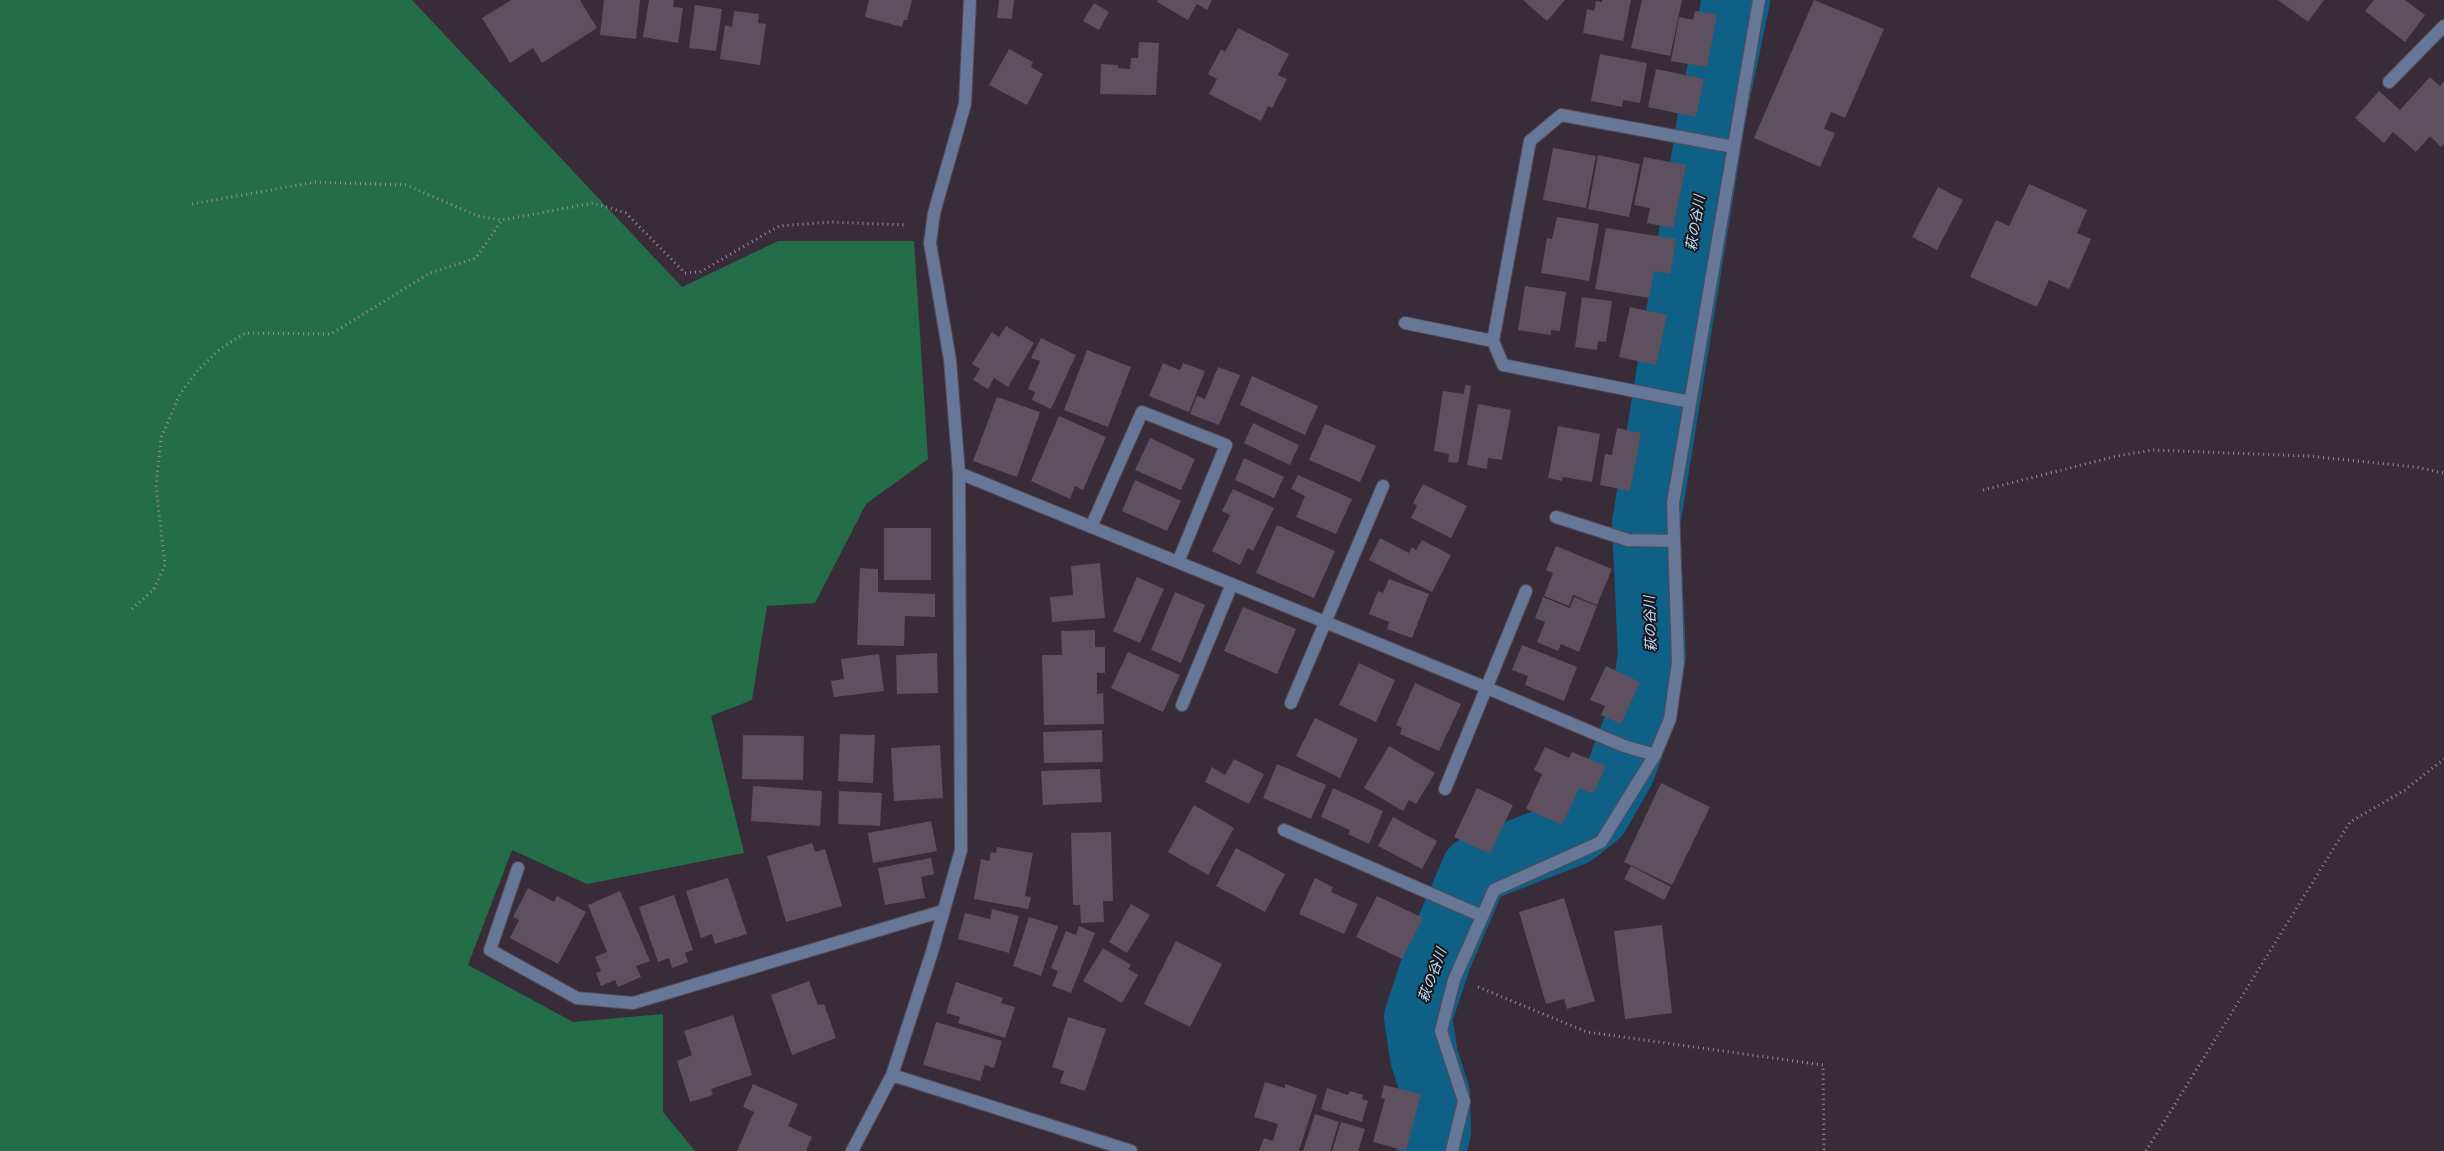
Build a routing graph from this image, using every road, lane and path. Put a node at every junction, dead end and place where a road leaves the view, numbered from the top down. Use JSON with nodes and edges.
{"nodes":[{"id":1,"x":970,"y":0,"type":"edge"},
{"id":2,"x":1759,"y":0,"type":"edge"},
{"id":3,"x":2444,"y":26,"type":"edge"},
{"id":4,"x":2389,"y":82,"type":"dead end"},
{"id":5,"x":1734,"y":147,"type":"junction"},
{"id":6,"x":192,"y":204,"type":"dead end"},
{"id":7,"x":502,"y":220,"type":"junction"},
{"id":8,"x":932,"y":226,"type":"junction"},
{"id":9,"x":1405,"y":323,"type":"dead end"},
{"id":10,"x":1493,"y":341,"type":"junction"},
{"id":11,"x":1690,"y":402,"type":"junction"},
{"id":12,"x":959,"y":473,"type":"junction"},
{"id":13,"x":2444,"y":473,"type":"edge"},
{"id":14,"x":1384,"y":486,"type":"dead end"},
{"id":15,"x":1983,"y":490,"type":"dead end"},
{"id":16,"x":1556,"y":517,"type":"dead end"},
{"id":17,"x":1091,"y":527,"type":"junction"},
{"id":18,"x":1673,"y":541,"type":"junction"},
{"id":19,"x":1178,"y":562,"type":"junction"},
{"id":20,"x":1232,"y":584,"type":"junction"},
{"id":21,"x":1526,"y":591,"type":"dead end"},
{"id":22,"x":132,"y":609,"type":"dead end"},
{"id":23,"x":1326,"y":622,"type":"junction"},
{"id":24,"x":1487,"y":688,"type":"junction"},
{"id":25,"x":1291,"y":703,"type":"dead end"},
{"id":26,"x":1182,"y":705,"type":"dead end"},
{"id":27,"x":1656,"y":755,"type":"junction"},
{"id":28,"x":2444,"y":759,"type":"edge"},
{"id":29,"x":1445,"y":789,"type":"dead end"},
{"id":30,"x":1284,"y":830,"type":"dead end"},
{"id":31,"x":518,"y":868,"type":"dead end"},
{"id":32,"x":943,"y":911,"type":"junction"},
{"id":33,"x":1482,"y":916,"type":"junction"},
{"id":34,"x":1454,"y":980,"type":"junction"},
{"id":35,"x":892,"y":1075,"type":"junction"},
{"id":36,"x":852,"y":1151,"type":"edge"},
{"id":37,"x":1132,"y":1151,"type":"edge"},
{"id":38,"x":1452,"y":1151,"type":"edge"},
{"id":39,"x":1824,"y":1151,"type":"edge"},
{"id":40,"x":2146,"y":1151,"type":"edge"}],
"edges":[{"from":1,"to":8,"type":"street"},
{"from":2,"to":5,"type":"street"},
{"from":3,"to":4,"type":"street"},
{"from":5,"to":10,"type":"street"},
{"from":5,"to":11,"type":"street"},
{"from":6,"to":7,"type":"path"},
{"from":7,"to":8,"type":"path"},
{"from":7,"to":22,"type":"path"},
{"from":8,"to":12,"type":"street"},
{"from":9,"to":10,"type":"street"},
{"from":10,"to":11,"type":"street"},
{"from":11,"to":18,"type":"street"},
{"from":12,"to":17,"type":"street"},
{"from":12,"to":32,"type":"street"},
{"from":13,"to":15,"type":"path"},
{"from":14,"to":23,"type":"street"},
{"from":16,"to":18,"type":"street"},
{"from":17,"to":19,"type":"street"},
{"from":17,"to":19,"type":"street"},
{"from":18,"to":27,"type":"street"},
{"from":19,"to":20,"type":"street"},
{"from":20,"to":23,"type":"street"},
{"from":20,"to":26,"type":"street"},
{"from":21,"to":24,"type":"street"},
{"from":23,"to":24,"type":"street"},
{"from":23,"to":25,"type":"street"},
{"from":24,"to":27,"type":"street"},
{"from":24,"to":29,"type":"street"},
{"from":27,"to":33,"type":"street"},
{"from":28,"to":40,"type":"path"},
{"from":30,"to":33,"type":"street"},
{"from":31,"to":32,"type":"street"},
{"from":32,"to":35,"type":"street"},
{"from":33,"to":34,"type":"street"},
{"from":34,"to":38,"type":"street"},
{"from":34,"to":39,"type":"path"},
{"from":35,"to":36,"type":"street"},
{"from":35,"to":37,"type":"street"}]}
